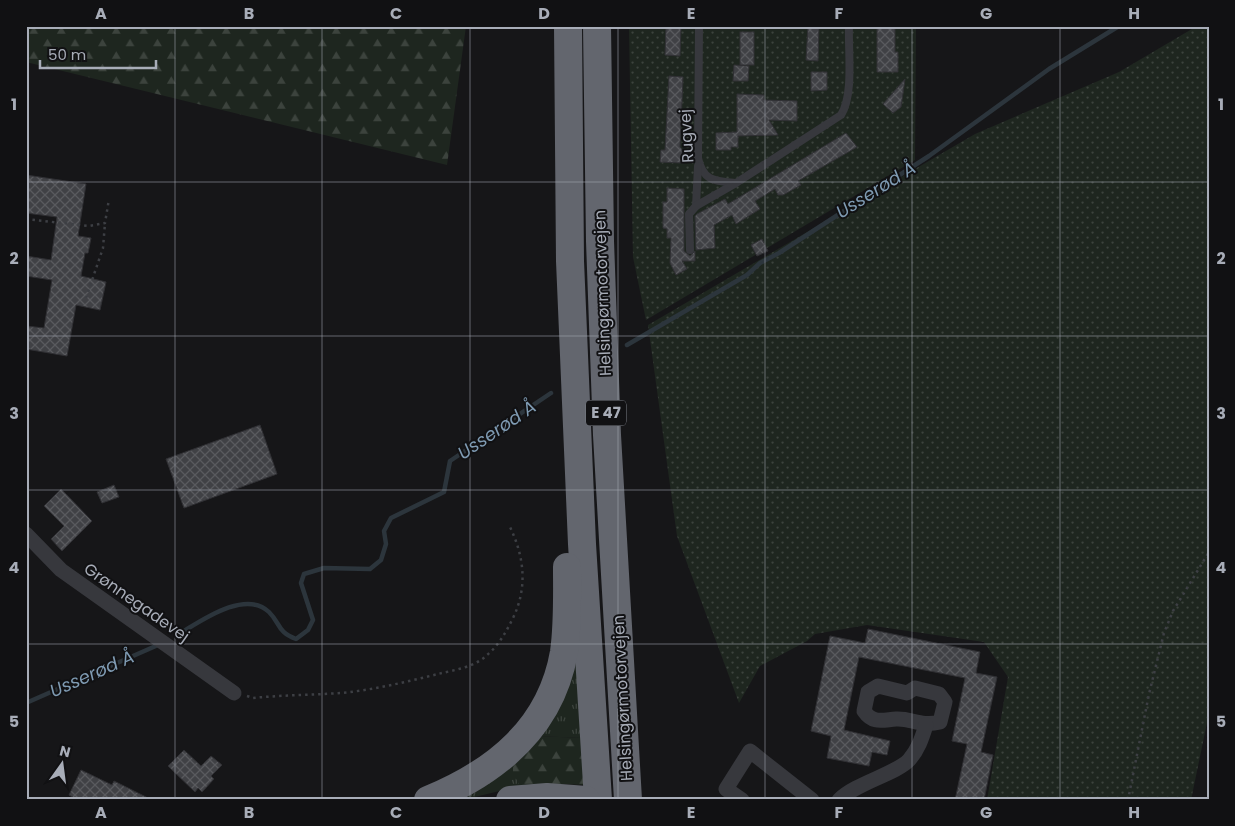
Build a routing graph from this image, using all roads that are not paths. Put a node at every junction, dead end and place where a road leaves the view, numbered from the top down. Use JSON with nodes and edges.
{"nodes":[{"id":1,"x":568,"y":26,"type":"edge"},
{"id":2,"x":597,"y":26,"type":"edge"},
{"id":3,"x":699,"y":26,"type":"edge"},
{"id":4,"x":848,"y":26,"type":"edge"},
{"id":5,"x":698,"y":161,"type":"junction"},
{"id":6,"x":736,"y":183,"type":"junction"},
{"id":7,"x":696,"y":206,"type":"junction"},
{"id":8,"x":690,"y":250,"type":"dead end"},
{"id":9,"x":570,"y":261,"type":"junction"},
{"id":10,"x":26,"y":534,"type":"edge"},
{"id":11,"x":234,"y":693,"type":"road end"},
{"id":12,"x":926,"y":725,"type":"junction"},
{"id":13,"x":428,"y":800,"type":"edge"},
{"id":14,"x":510,"y":800,"type":"edge"},
{"id":15,"x":586,"y":800,"type":"edge"},
{"id":16,"x":598,"y":800,"type":"edge"},
{"id":17,"x":628,"y":800,"type":"edge"},
{"id":18,"x":742,"y":800,"type":"edge"},
{"id":19,"x":812,"y":800,"type":"edge"},
{"id":20,"x":838,"y":800,"type":"edge"}],
"edges":[{"from":1,"to":9,"type":"highway","name":"Helsingørmotorvejen","number":"E 47"},
{"from":2,"to":17,"type":"highway","name":"Helsingørmotorvejen","number":"E 47"},
{"from":3,"to":5,"type":"lane","name":"Rugvej"},
{"from":4,"to":6,"type":"lane"},
{"from":5,"to":6,"type":"lane","name":"Rugvej"},
{"from":5,"to":7,"type":"lane"},
{"from":6,"to":7,"type":"lane"},
{"from":7,"to":8,"type":"lane"},
{"from":9,"to":13,"type":"highway"},
{"from":9,"to":16,"type":"highway","name":"Helsingørmotorvejen","number":"E 47"},
{"from":10,"to":11,"type":"street","name":"Grønnegadevej"},
{"from":12,"to":12,"type":"street"},
{"from":12,"to":20,"type":"street"},
{"from":14,"to":15,"type":"highway"},
{"from":18,"to":19,"type":"street"}]}
